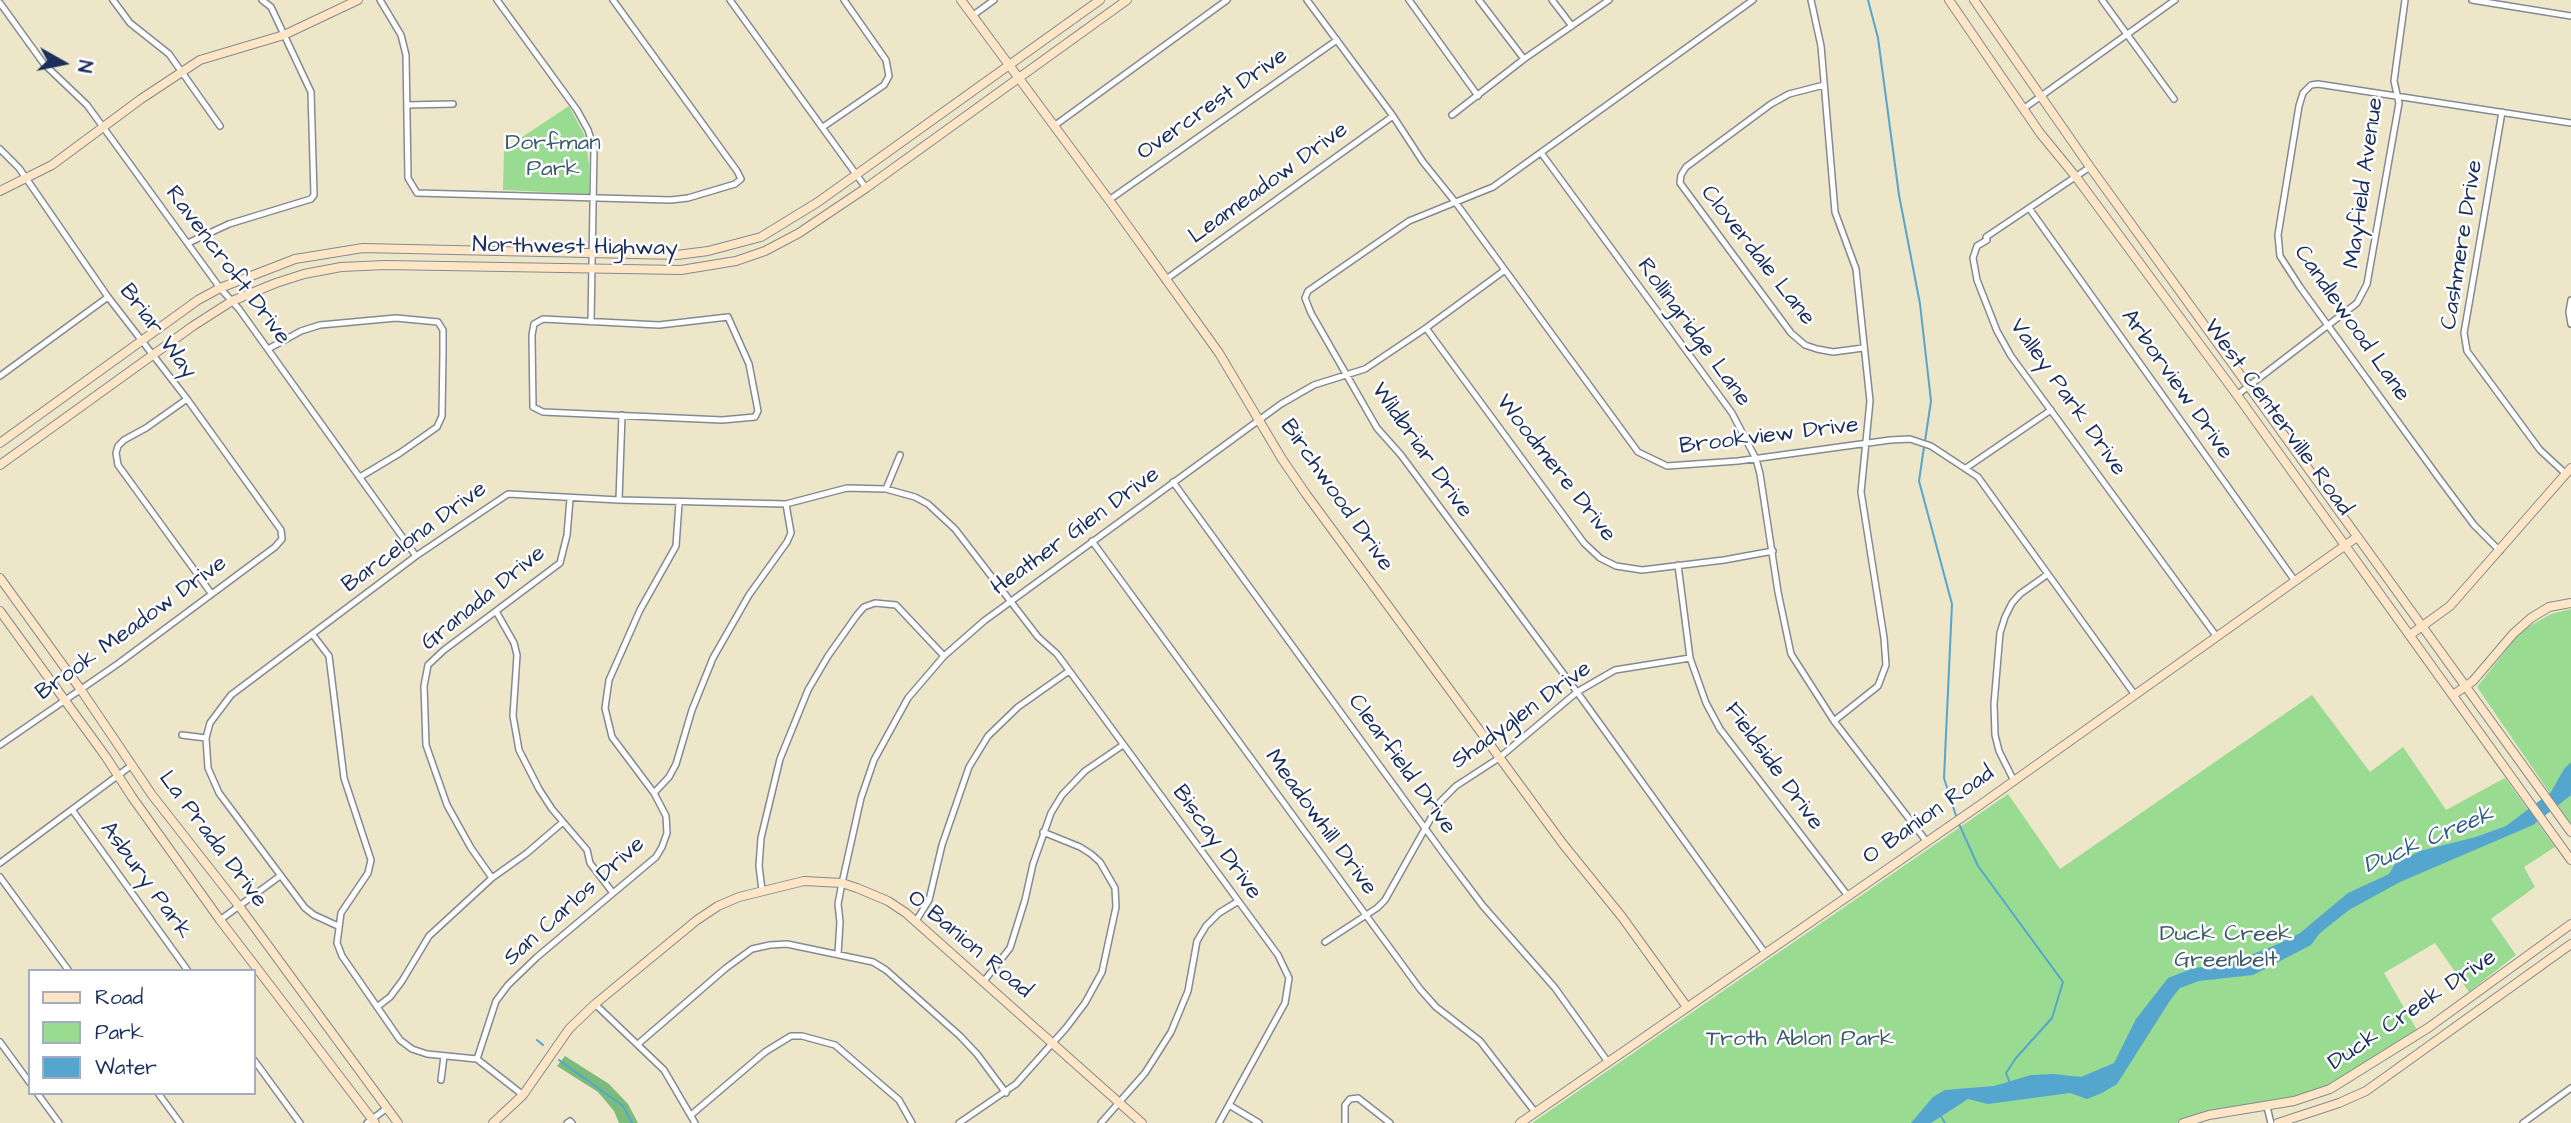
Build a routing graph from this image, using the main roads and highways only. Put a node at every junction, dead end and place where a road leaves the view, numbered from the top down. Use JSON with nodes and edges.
{"nodes":[{"id":1,"x":358,"y":0,"type":"edge"},
{"id":2,"x":961,"y":0,"type":"edge"},
{"id":3,"x":1100,"y":0,"type":"edge"},
{"id":4,"x":1127,"y":0,"type":"edge"},
{"id":5,"x":1949,"y":0,"type":"edge"},
{"id":6,"x":1974,"y":0,"type":"edge"},
{"id":7,"x":1009,"y":65,"type":"junction"},
{"id":8,"x":1019,"y":77,"type":"junction"},
{"id":9,"x":0,"y":191,"type":"edge"},
{"id":10,"x":0,"y":443,"type":"edge"},
{"id":11,"x":0,"y":465,"type":"edge"},
{"id":12,"x":2569,"y":471,"type":"edge"},
{"id":13,"x":2357,"y":537,"type":"junction"},
{"id":14,"x":2346,"y":545,"type":"junction"},
{"id":15,"x":0,"y":578,"type":"edge"},
{"id":16,"x":2571,"y":603,"type":"edge"},
{"id":17,"x":0,"y":611,"type":"edge"},
{"id":18,"x":27,"y":615,"type":"junction"},
{"id":19,"x":12,"y":626,"type":"junction"},
{"id":20,"x":2422,"y":627,"type":"junction"},
{"id":21,"x":2410,"y":635,"type":"junction"},
{"id":22,"x":2466,"y":686,"type":"junction"},
{"id":23,"x":2453,"y":695,"type":"junction"},
{"id":24,"x":2569,"y":829,"type":"edge"},
{"id":25,"x":2571,"y":860,"type":"edge"},
{"id":26,"x":2571,"y":924,"type":"edge"},
{"id":27,"x":2571,"y":944,"type":"edge"},
{"id":28,"x":2512,"y":967,"type":"junction"},
{"id":29,"x":2522,"y":979,"type":"junction"},
{"id":30,"x":1687,"y":1007,"type":"junction"},
{"id":31,"x":2428,"y":1028,"type":"junction"},
{"id":32,"x":2436,"y":1041,"type":"junction"},
{"id":33,"x":372,"y":1122,"type":"edge"},
{"id":34,"x":398,"y":1123,"type":"edge"},
{"id":35,"x":493,"y":1123,"type":"edge"},
{"id":36,"x":1143,"y":1123,"type":"edge"},
{"id":37,"x":1520,"y":1123,"type":"edge"},
{"id":38,"x":2183,"y":1123,"type":"edge"},
{"id":39,"x":2278,"y":1123,"type":"edge"}],
"edges":[{"from":1,"to":9,"type":"main road"},
{"from":2,"to":7,"type":"main road","name":"Birchwood Drive"},
{"from":3,"to":7,"type":"main road","name":"Northwest Highway"},
{"from":4,"to":8,"type":"main road","name":"Northwest Highway"},
{"from":5,"to":14,"type":"main road","name":"West Centerville Road"},
{"from":6,"to":13,"type":"main road","name":"West Centerville Road"},
{"from":7,"to":8,"type":"main road","name":"Birchwood Drive"},
{"from":7,"to":10,"type":"main road","name":"Northwest Highway"},
{"from":8,"to":11,"type":"main road","name":"Northwest Highway"},
{"from":8,"to":30,"type":"main road","name":"Birchwood Drive"},
{"from":12,"to":20,"type":"main road"},
{"from":13,"to":14,"type":"main road","name":"O Banion Road"},
{"from":13,"to":20,"type":"main road","name":"West Centerville Road"},
{"from":14,"to":21,"type":"main road","name":"West Centerville Road"},
{"from":14,"to":30,"type":"main road","name":"O Banion Road"},
{"from":15,"to":18,"type":"main road","name":"La Prada Drive"},
{"from":16,"to":22,"type":"main road"},
{"from":17,"to":19,"type":"main road","name":"La Prada Drive"},
{"from":18,"to":19,"type":"main road"},
{"from":18,"to":34,"type":"main road","name":"La Prada Drive"},
{"from":19,"to":33,"type":"main road","name":"La Prada Drive"},
{"from":20,"to":21,"type":"main road"},
{"from":20,"to":22,"type":"main road","name":"West Centerville Road"},
{"from":21,"to":23,"type":"main road","name":"West Centerville Road"},
{"from":22,"to":23,"type":"main road"},
{"from":22,"to":24,"type":"main road","name":"West Centerville Road"},
{"from":23,"to":25,"type":"main road","name":"West Centerville Road"},
{"from":26,"to":28,"type":"main road","name":"Duck Creek Drive"},
{"from":27,"to":29,"type":"main road","name":"Duck Creek Drive"},
{"from":28,"to":29,"type":"main road"},
{"from":28,"to":31,"type":"main road","name":"Duck Creek Drive"},
{"from":29,"to":32,"type":"main road","name":"Duck Creek Drive"},
{"from":30,"to":37,"type":"main road","name":"O Banion Road"},
{"from":31,"to":32,"type":"main road"},
{"from":31,"to":38,"type":"main road","name":"Duck Creek Drive"},
{"from":32,"to":39,"type":"main road","name":"Duck Creek Drive"},
{"from":35,"to":36,"type":"main road","name":"O Banion Road"}]}
